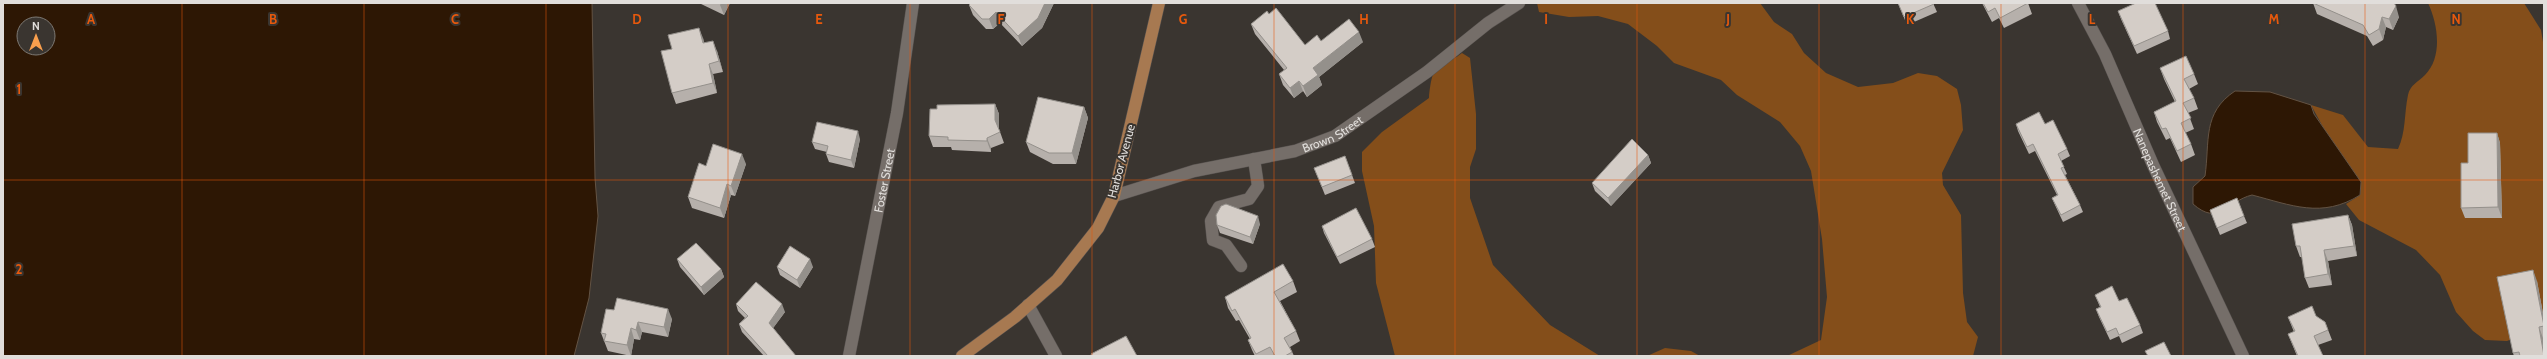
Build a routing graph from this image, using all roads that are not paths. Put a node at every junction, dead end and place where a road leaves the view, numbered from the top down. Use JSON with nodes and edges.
{"nodes":[{"id":1,"x":913,"y":3,"type":"edge"},
{"id":2,"x":1160,"y":3,"type":"edge"},
{"id":3,"x":1519,"y":3,"type":"edge"},
{"id":4,"x":2078,"y":3,"type":"edge"},
{"id":5,"x":1254,"y":159,"type":"junction"},
{"id":6,"x":1114,"y":196,"type":"junction"},
{"id":7,"x":1241,"y":266,"type":"dead end"},
{"id":8,"x":1028,"y":306,"type":"junction"},
{"id":9,"x":849,"y":356,"type":"edge"},
{"id":10,"x":962,"y":356,"type":"edge"},
{"id":11,"x":1056,"y":356,"type":"edge"},
{"id":12,"x":2242,"y":356,"type":"edge"}],
"edges":[{"from":1,"to":9,"type":"street","name":"Foster Street"},
{"from":2,"to":6,"type":"main road","name":"Harbor Avenue"},
{"from":3,"to":5,"type":"street","name":"Brown Street"},
{"from":4,"to":12,"type":"street","name":"Nanepashemet Street"},
{"from":5,"to":6,"type":"street","name":"Brown Street"},
{"from":5,"to":7,"type":"street"},
{"from":6,"to":8,"type":"main road","name":"Harbor Avenue"},
{"from":8,"to":10,"type":"main road","name":"Harbor Avenue"},
{"from":8,"to":11,"type":"street"}]}
